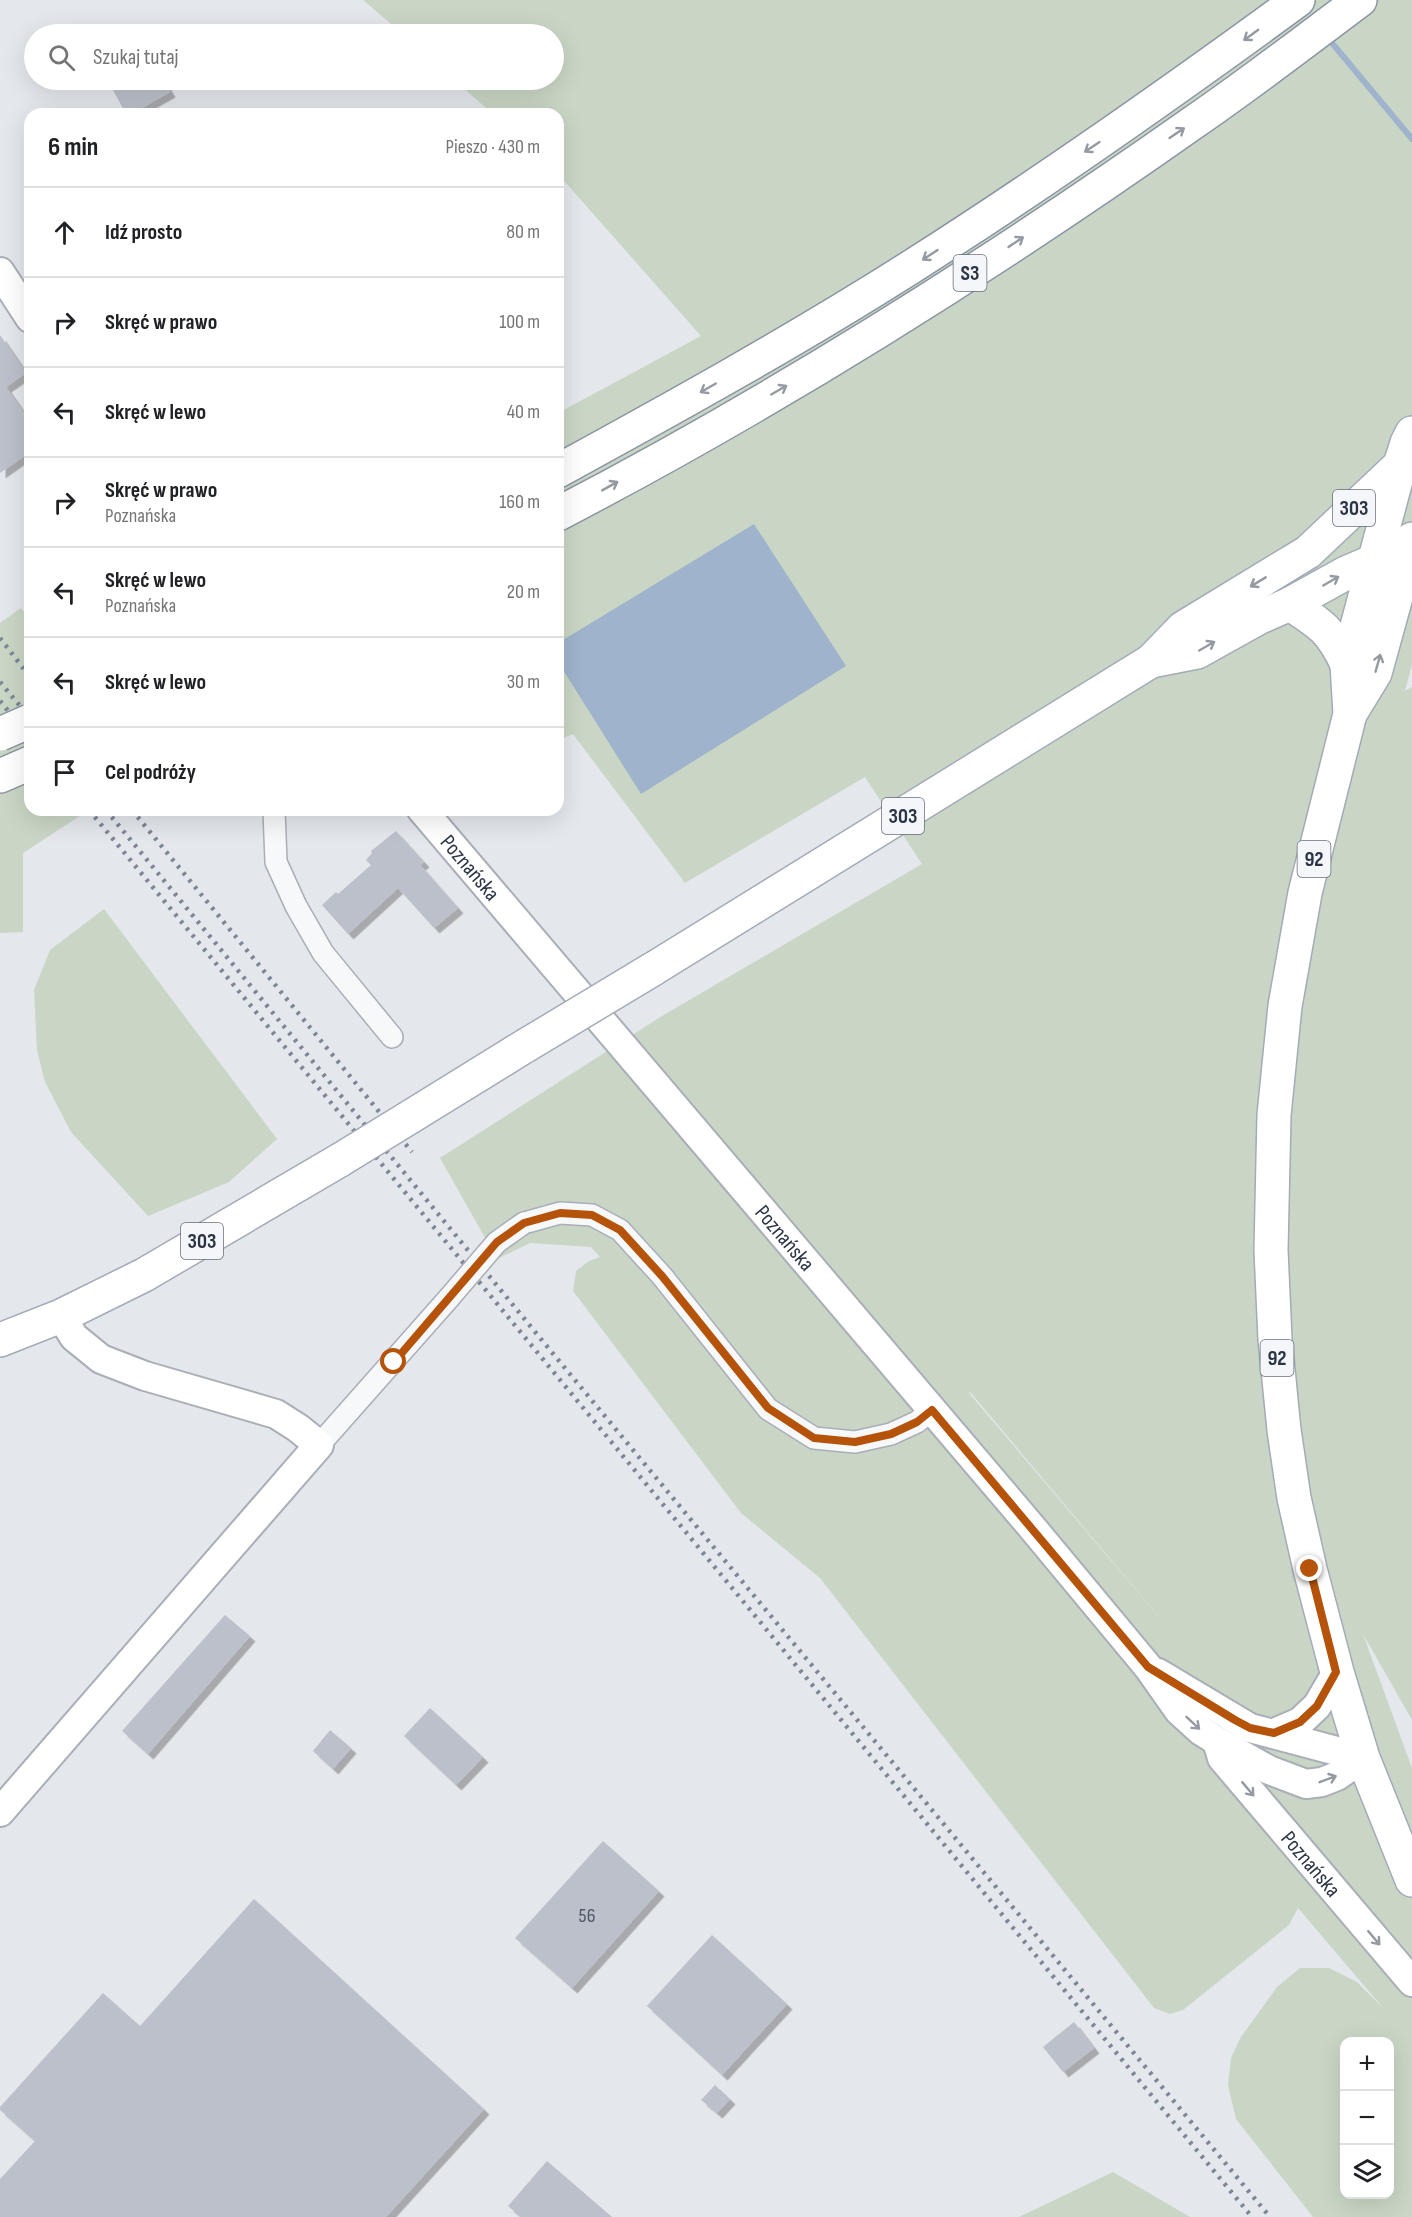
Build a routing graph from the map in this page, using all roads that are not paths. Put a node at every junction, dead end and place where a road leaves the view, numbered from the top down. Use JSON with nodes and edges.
{"nodes":[{"id":1,"x":1298,"y":0,"type":"edge"},
{"id":2,"x":1360,"y":0,"type":"edge"},
{"id":3,"x":0,"y":272,"type":"edge"},
{"id":4,"x":24,"y":309,"type":"edge"},
{"id":5,"x":1412,"y":433,"type":"edge"},
{"id":6,"x":1400,"y":465,"type":"junction"},
{"id":7,"x":564,"y":468,"type":"edge"},
{"id":8,"x":564,"y":511,"type":"edge"},
{"id":9,"x":1308,"y":552,"type":"junction"},
{"id":10,"x":1397,"y":556,"type":"edge"},
{"id":11,"x":1290,"y":604,"type":"junction"},
{"id":12,"x":1151,"y":662,"type":"junction"},
{"id":13,"x":1347,"y":664,"type":"junction"},
{"id":14,"x":1350,"y":714,"type":"junction"},
{"id":15,"x":24,"y":724,"type":"edge"},
{"id":16,"x":0,"y":734,"type":"edge"},
{"id":17,"x":24,"y":766,"type":"edge"},
{"id":18,"x":0,"y":776,"type":"edge"},
{"id":19,"x":274,"y":816,"type":"edge"},
{"id":20,"x":427,"y":816,"type":"edge"},
{"id":21,"x":392,"y":1037,"type":"dead end"},
{"id":22,"x":61,"y":1316,"type":"junction"},
{"id":23,"x":0,"y":1340,"type":"edge"},
{"id":24,"x":932,"y":1410,"type":"junction"},
{"id":25,"x":319,"y":1445,"type":"junction"},
{"id":26,"x":1148,"y":1667,"type":"junction"},
{"id":27,"x":1336,"y":1672,"type":"junction"},
{"id":28,"x":1274,"y":1733,"type":"junction"},
{"id":29,"x":1217,"y":1741,"type":"junction"},
{"id":30,"x":1363,"y":1758,"type":"junction"},
{"id":31,"x":0,"y":1812,"type":"edge"},
{"id":32,"x":1412,"y":1880,"type":"edge"},
{"id":33,"x":1412,"y":1982,"type":"edge"}],
"edges":[{"from":1,"to":7,"type":"main road","number":"S3","one_way":true},
{"from":8,"to":2,"type":"main road","number":"S3","one_way":true},
{"from":3,"to":4,"type":"street"},
{"from":5,"to":6,"type":"main road","number":"92"},
{"from":6,"to":9,"type":"main road","number":"303"},
{"from":6,"to":10,"type":"main road","number":"92"},
{"from":9,"to":10,"type":"main road","number":"303"},
{"from":9,"to":12,"type":"main road","number":"303","one_way":true},
{"from":11,"to":10,"type":"main road","number":"303","one_way":true},
{"from":10,"to":13,"type":"main road","number":"92"},
{"from":14,"to":10,"type":"main road","number":"92","one_way":true},
{"from":12,"to":11,"type":"main road","number":"303","one_way":true},
{"from":11,"to":13,"type":"main road"},
{"from":12,"to":22,"type":"main road","number":"303","bridge":true},
{"from":13,"to":14,"type":"main road","number":"92"},
{"from":14,"to":27,"type":"main road","number":"92"},
{"from":15,"to":16,"type":"main road","bridge":true},
{"from":17,"to":18,"type":"main road"},
{"from":19,"to":21,"type":"street"},
{"from":20,"to":24,"type":"street","name":"Poznańska"},
{"from":22,"to":23,"type":"main road"},
{"from":22,"to":25,"type":"street"},
{"from":24,"to":25,"type":"street","bridge":true},
{"from":24,"to":26,"type":"street","name":"Poznańska"},
{"from":25,"to":31,"type":"street"},
{"from":26,"to":28,"type":"street","name":"Poznańska"},
{"from":26,"to":29,"type":"street","name":"Poznańska","one_way":true},
{"from":27,"to":28,"type":"street"},
{"from":27,"to":30,"type":"main road","number":"92"},
{"from":28,"to":30,"type":"street","name":"Poznańska"},
{"from":29,"to":30,"type":"street","name":"Poznańska","one_way":true},
{"from":29,"to":33,"type":"street","name":"Poznańska","one_way":true},
{"from":30,"to":32,"type":"main road","number":"92"}]}
